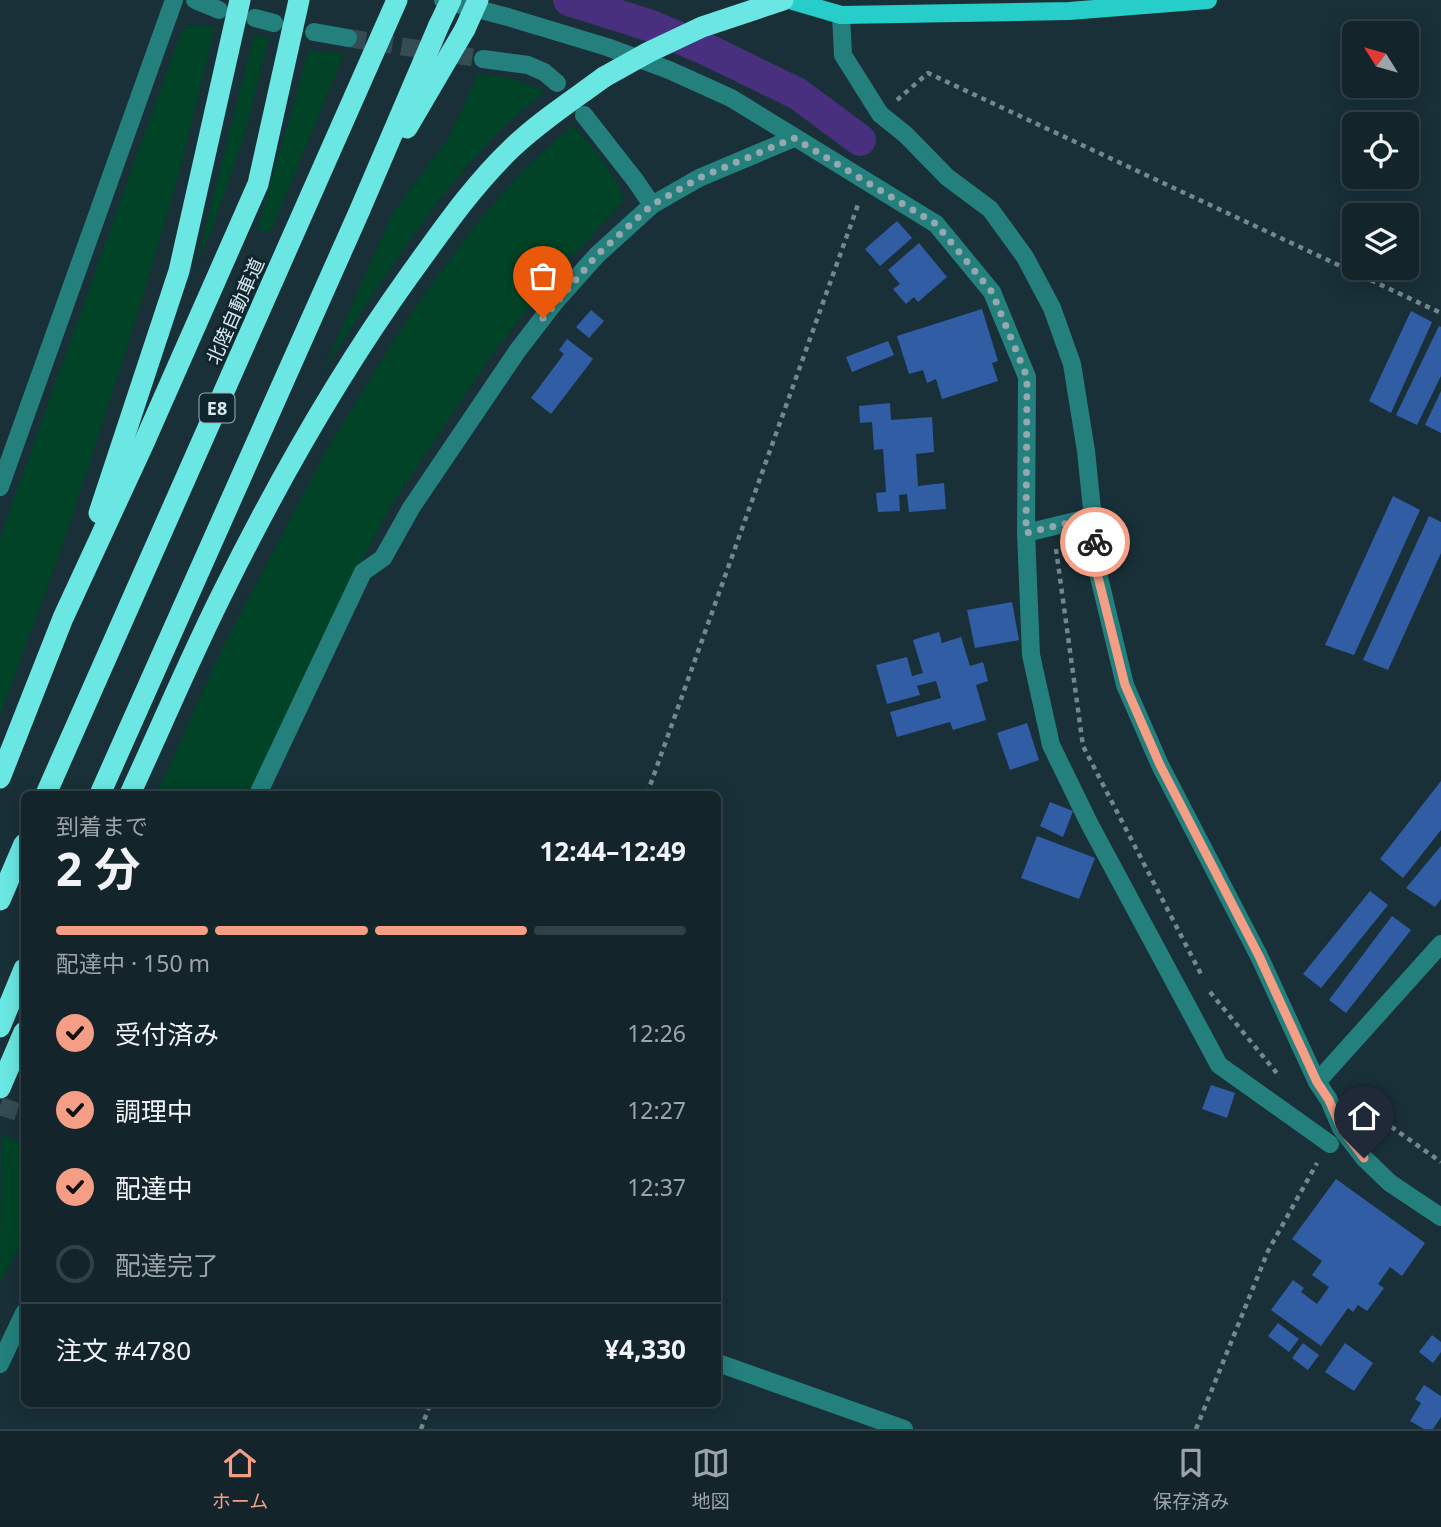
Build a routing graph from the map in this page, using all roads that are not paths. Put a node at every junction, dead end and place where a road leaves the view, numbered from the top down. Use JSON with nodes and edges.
{"nodes":[{"id":1,"x":174,"y":0,"type":"edge"},
{"id":2,"x":195,"y":0,"type":"edge"},
{"id":3,"x":240,"y":0,"type":"edge"},
{"id":4,"x":299,"y":0,"type":"edge"},
{"id":5,"x":397,"y":0,"type":"edge"},
{"id":6,"x":443,"y":0,"type":"edge"},
{"id":7,"x":450,"y":0,"type":"edge"},
{"id":8,"x":478,"y":0,"type":"edge"},
{"id":9,"x":783,"y":0,"type":"edge"},
{"id":10,"x":790,"y":0,"type":"edge"},
{"id":11,"x":1208,"y":0,"type":"edge"},
{"id":12,"x":219,"y":10,"type":"dead end"},
{"id":13,"x":841,"y":15,"type":"junction"},
{"id":14,"x":255,"y":18,"type":"dead end"},
{"id":15,"x":274,"y":23,"type":"dead end"},
{"id":16,"x":314,"y":32,"type":"dead end"},
{"id":17,"x":348,"y":38,"type":"tunnel mouth"},
{"id":18,"x":483,"y":59,"type":"tunnel mouth"},
{"id":19,"x":557,"y":83,"type":"dead end"},
{"id":20,"x":584,"y":115,"type":"dead end"},
{"id":21,"x":794,"y":138,"type":"junction"},
{"id":22,"x":652,"y":205,"type":"junction"},
{"id":23,"x":359,"y":212,"type":"junction"},
{"id":24,"x":0,"y":487,"type":"edge"},
{"id":25,"x":1093,"y":517,"type":"junction"},
{"id":26,"x":1026,"y":533,"type":"junction"},
{"id":27,"x":63,"y":618,"type":"junction"},
{"id":28,"x":0,"y":778,"type":"edge"},
{"id":29,"x":47,"y":791,"type":"edge"},
{"id":30,"x":101,"y":791,"type":"edge"},
{"id":31,"x":131,"y":791,"type":"edge"},
{"id":32,"x":259,"y":791,"type":"edge"},
{"id":33,"x":21,"y":851,"type":"edge"},
{"id":34,"x":0,"y":900,"type":"edge"},
{"id":35,"x":1441,"y":944,"type":"edge"},
{"id":36,"x":21,"y":976,"type":"edge"},
{"id":37,"x":0,"y":1027,"type":"edge"},
{"id":38,"x":21,"y":1039,"type":"edge"},
{"id":39,"x":1317,"y":1082,"type":"junction"},
{"id":40,"x":0,"y":1088,"type":"edge"},
{"id":41,"x":1329,"y":1144,"type":"road end"},
{"id":42,"x":1441,"y":1217,"type":"edge"},
{"id":43,"x":21,"y":1319,"type":"edge"},
{"id":44,"x":0,"y":1364,"type":"edge"},
{"id":45,"x":721,"y":1364,"type":"edge"},
{"id":46,"x":904,"y":1429,"type":"edge"}],
"edges":[{"from":1,"to":24,"type":"street"},
{"from":2,"to":12,"type":"street"},
{"from":3,"to":27,"type":"highway"},
{"from":4,"to":27,"type":"highway"},
{"from":5,"to":29,"type":"highway","name":"北陸自動車道","number":"E8"},
{"from":6,"to":21,"type":"street"},
{"from":7,"to":23,"type":"highway","number":"E8","bridge":true},
{"from":8,"to":23,"type":"highway","bridge":true},
{"from":9,"to":31,"type":"highway","bridge":true},
{"from":10,"to":13,"type":"main road"},
{"from":11,"to":13,"type":"main road"},
{"from":13,"to":25,"type":"street"},
{"from":14,"to":15,"type":"street"},
{"from":16,"to":17,"type":"street"},
{"from":18,"to":19,"type":"street"},
{"from":20,"to":22,"type":"street"},
{"from":21,"to":22,"type":"street"},
{"from":21,"to":26,"type":"street"},
{"from":22,"to":32,"type":"street"},
{"from":23,"to":30,"type":"highway","number":"E8"},
{"from":25,"to":26,"type":"street"},
{"from":25,"to":39,"type":"street"},
{"from":26,"to":41,"type":"street"},
{"from":27,"to":28,"type":"highway"},
{"from":33,"to":34,"type":"highway"},
{"from":35,"to":39,"type":"street"},
{"from":36,"to":37,"type":"highway"},
{"from":38,"to":40,"type":"highway"},
{"from":39,"to":42,"type":"street"},
{"from":43,"to":44,"type":"street"},
{"from":45,"to":46,"type":"street"}]}
